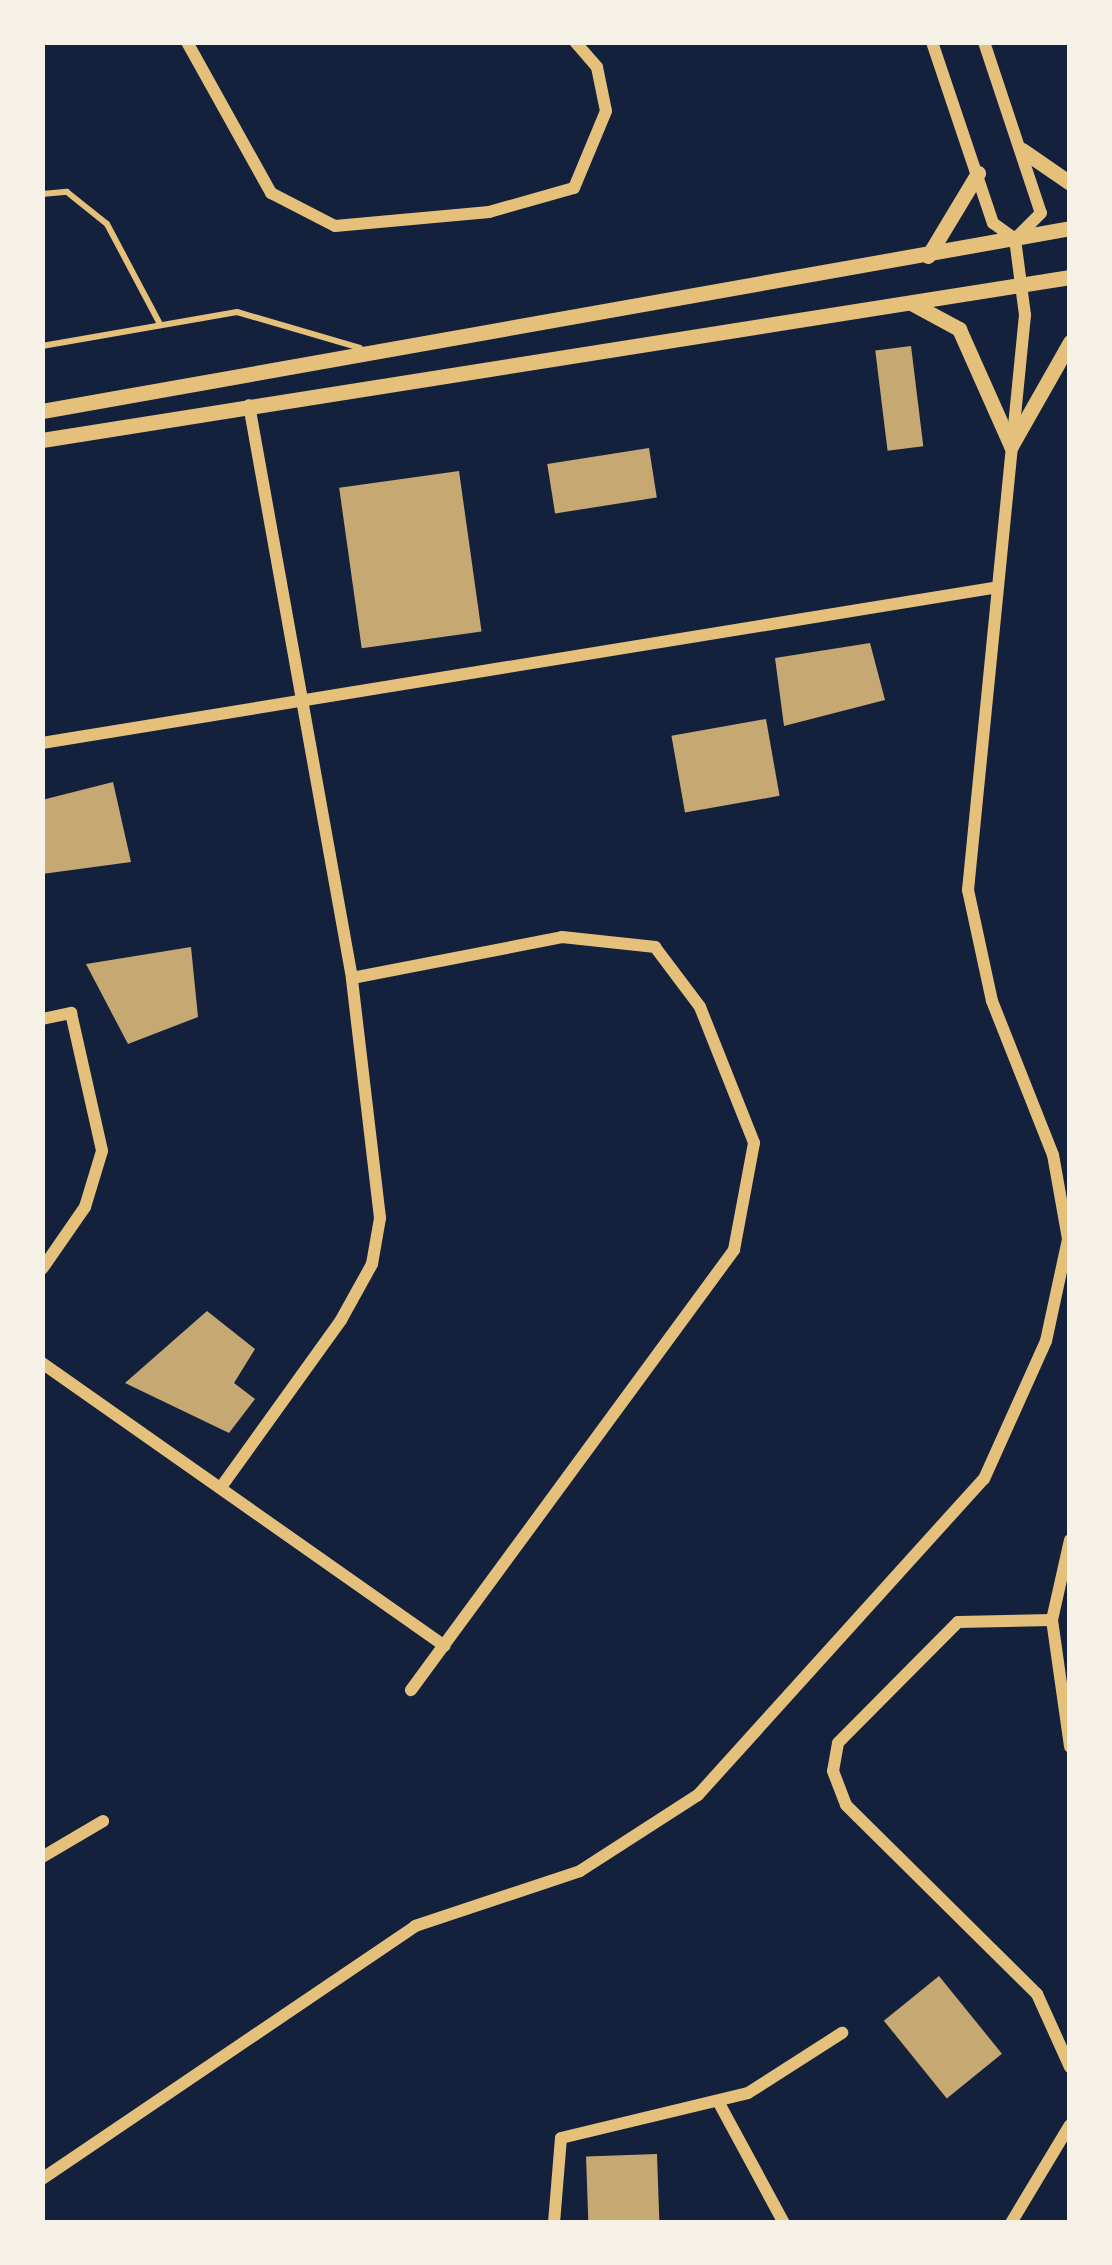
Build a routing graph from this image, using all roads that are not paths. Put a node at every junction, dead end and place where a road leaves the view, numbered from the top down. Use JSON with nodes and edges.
{"nodes":[{"id":1,"x":188,"y":42,"type":"edge"},
{"id":2,"x":575,"y":42,"type":"edge"},
{"id":3,"x":932,"y":42,"type":"edge"},
{"id":4,"x":984,"y":42,"type":"edge"},
{"id":5,"x":1022,"y":150,"type":"junction"},
{"id":6,"x":978,"y":173,"type":"junction"},
{"id":7,"x":1070,"y":183,"type":"edge"},
{"id":8,"x":42,"y":194,"type":"edge"},
{"id":9,"x":1070,"y":228,"type":"edge"},
{"id":10,"x":1015,"y":239,"type":"junction"},
{"id":11,"x":928,"y":256,"type":"junction"},
{"id":12,"x":1070,"y":277,"type":"edge"},
{"id":13,"x":1023,"y":284,"type":"junction"},
{"id":14,"x":896,"y":300,"type":"junction"},
{"id":15,"x":160,"y":324,"type":"junction"},
{"id":16,"x":1070,"y":342,"type":"edge"},
{"id":17,"x":42,"y":346,"type":"edge"},
{"id":18,"x":367,"y":350,"type":"junction"},
{"id":19,"x":249,"y":405,"type":"junction"},
{"id":20,"x":42,"y":411,"type":"edge"},
{"id":21,"x":42,"y":440,"type":"edge"},
{"id":22,"x":1010,"y":446,"type":"junction"},
{"id":23,"x":993,"y":588,"type":"junction"},
{"id":24,"x":297,"y":700,"type":"junction"},
{"id":25,"x":42,"y":743,"type":"edge"},
{"id":26,"x":352,"y":978,"type":"junction"},
{"id":27,"x":42,"y":1019,"type":"edge"},
{"id":28,"x":42,"y":1269,"type":"edge"},
{"id":29,"x":42,"y":1363,"type":"edge"},
{"id":30,"x":224,"y":1483,"type":"junction"},
{"id":31,"x":1070,"y":1540,"type":"edge"},
{"id":32,"x":1052,"y":1620,"type":"junction"},
{"id":33,"x":444,"y":1646,"type":"junction"},
{"id":34,"x":411,"y":1690,"type":"dead end"},
{"id":35,"x":1070,"y":1747,"type":"edge"},
{"id":36,"x":103,"y":1821,"type":"dead end"},
{"id":37,"x":42,"y":1857,"type":"edge"},
{"id":38,"x":842,"y":2033,"type":"dead end"},
{"id":39,"x":1070,"y":2067,"type":"edge"},
{"id":40,"x":719,"y":2103,"type":"junction"},
{"id":41,"x":1070,"y":2125,"type":"edge"},
{"id":42,"x":42,"y":2179,"type":"edge"},
{"id":43,"x":554,"y":2223,"type":"edge"},
{"id":44,"x":784,"y":2223,"type":"edge"},
{"id":45,"x":1011,"y":2223,"type":"edge"}],
"edges":[{"from":1,"to":2,"type":"street"},
{"from":3,"to":6,"type":"street"},
{"from":4,"to":5,"type":"street"},
{"from":5,"to":7,"type":"street"},
{"from":5,"to":10,"type":"street"},
{"from":6,"to":10,"type":"street"},
{"from":6,"to":11,"type":"street"},
{"from":8,"to":15,"type":"lane"},
{"from":9,"to":10,"type":"street"},
{"from":10,"to":11,"type":"street"},
{"from":10,"to":13,"type":"street"},
{"from":11,"to":18,"type":"street"},
{"from":12,"to":13,"type":"street"},
{"from":13,"to":14,"type":"street"},
{"from":13,"to":22,"type":"street"},
{"from":14,"to":19,"type":"street"},
{"from":14,"to":22,"type":"street"},
{"from":15,"to":17,"type":"lane"},
{"from":15,"to":18,"type":"lane"},
{"from":16,"to":22,"type":"street"},
{"from":18,"to":20,"type":"street"},
{"from":19,"to":21,"type":"street"},
{"from":19,"to":24,"type":"street"},
{"from":22,"to":23,"type":"street"},
{"from":23,"to":24,"type":"street"},
{"from":23,"to":42,"type":"street"},
{"from":24,"to":25,"type":"street"},
{"from":24,"to":26,"type":"street"},
{"from":26,"to":30,"type":"street"},
{"from":26,"to":33,"type":"street"},
{"from":27,"to":28,"type":"street"},
{"from":29,"to":30,"type":"street"},
{"from":30,"to":33,"type":"street"},
{"from":31,"to":32,"type":"street"},
{"from":32,"to":35,"type":"street"},
{"from":32,"to":39,"type":"street"},
{"from":33,"to":34,"type":"street"},
{"from":36,"to":37,"type":"street"},
{"from":38,"to":40,"type":"street"},
{"from":40,"to":43,"type":"street"},
{"from":40,"to":44,"type":"street"},
{"from":41,"to":45,"type":"street"}]}
